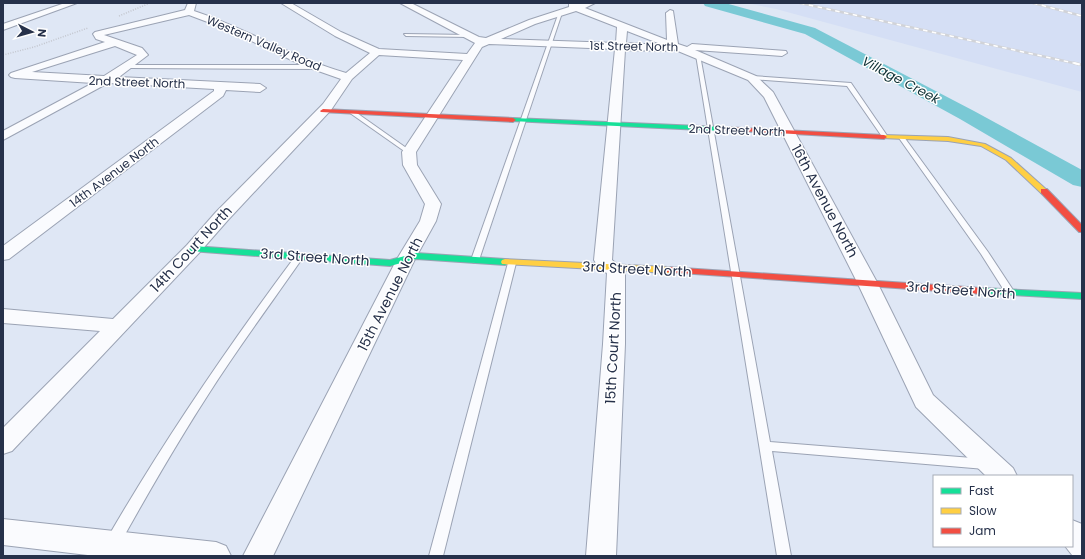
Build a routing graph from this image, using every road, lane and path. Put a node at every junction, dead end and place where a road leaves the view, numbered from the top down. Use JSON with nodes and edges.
{"nodes":[{"id":1,"x":73,"y":3,"type":"edge"},
{"id":2,"x":150,"y":3,"type":"edge"},
{"id":3,"x":285,"y":3,"type":"edge"},
{"id":4,"x":404,"y":3,"type":"edge"},
{"id":5,"x":560,"y":3,"type":"edge"},
{"id":6,"x":584,"y":6,"type":"edge"},
{"id":7,"x":190,"y":8,"type":"edge"},
{"id":8,"x":560,"y":13,"type":"junction"},
{"id":9,"x":670,"y":13,"type":"dead end"},
{"id":10,"x":115,"y":18,"type":"dead end"},
{"id":11,"x":3,"y":27,"type":"edge"},
{"id":12,"x":622,"y":27,"type":"junction"},
{"id":13,"x":95,"y":30,"type":"junction"},
{"id":14,"x":406,"y":35,"type":"dead end"},
{"id":15,"x":477,"y":39,"type":"junction"},
{"id":16,"x":114,"y":43,"type":"junction"},
{"id":17,"x":549,"y":44,"type":"junction"},
{"id":18,"x":621,"y":46,"type":"junction"},
{"id":19,"x":673,"y":46,"type":"junction"},
{"id":20,"x":377,"y":52,"type":"junction"},
{"id":21,"x":782,"y":53,"type":"dead end"},
{"id":22,"x":3,"y":55,"type":"edge"},
{"id":23,"x":698,"y":55,"type":"junction"},
{"id":24,"x":469,"y":57,"type":"junction"},
{"id":25,"x":130,"y":66,"type":"junction"},
{"id":26,"x":318,"y":67,"type":"junction"},
{"id":27,"x":348,"y":77,"type":"junction"},
{"id":28,"x":752,"y":78,"type":"junction"},
{"id":29,"x":104,"y":81,"type":"junction"},
{"id":30,"x":221,"y":86,"type":"junction"},
{"id":31,"x":260,"y":88,"type":"dead end"},
{"id":32,"x":323,"y":111,"type":"junction"},
{"id":33,"x":352,"y":112,"type":"junction"},
{"id":34,"x":431,"y":116,"type":"junction"},
{"id":35,"x":523,"y":121,"type":"junction"},
{"id":36,"x":614,"y":124,"type":"junction"},
{"id":37,"x":710,"y":129,"type":"junction"},
{"id":38,"x":788,"y":132,"type":"junction"},
{"id":39,"x":3,"y":136,"type":"edge"},
{"id":40,"x":885,"y":137,"type":"junction"},
{"id":41,"x":902,"y":138,"type":"junction"},
{"id":42,"x":409,"y":152,"type":"junction"},
{"id":43,"x":1082,"y":230,"type":"edge"},
{"id":44,"x":194,"y":248,"type":"junction"},
{"id":45,"x":3,"y":255,"type":"edge"},
{"id":46,"x":300,"y":256,"type":"junction"},
{"id":47,"x":406,"y":259,"type":"junction"},
{"id":48,"x":476,"y":260,"type":"junction"},
{"id":49,"x":512,"y":263,"type":"junction"},
{"id":50,"x":613,"y":268,"type":"junction"},
{"id":51,"x":735,"y":274,"type":"junction"},
{"id":52,"x":868,"y":284,"type":"junction"},
{"id":53,"x":1010,"y":293,"type":"junction"},
{"id":54,"x":1082,"y":296,"type":"edge"},
{"id":55,"x":3,"y":316,"type":"edge"},
{"id":56,"x":118,"y":326,"type":"junction"},
{"id":57,"x":3,"y":444,"type":"edge"},
{"id":58,"x":765,"y":446,"type":"junction"},
{"id":59,"x":990,"y":464,"type":"junction"},
{"id":60,"x":1003,"y":475,"type":"edge"},
{"id":61,"x":3,"y":532,"type":"edge"},
{"id":62,"x":1073,"y":534,"type":"edge"},
{"id":63,"x":1082,"y":544,"type":"edge"},
{"id":64,"x":109,"y":550,"type":"edge"},
{"id":65,"x":216,"y":556,"type":"edge"},
{"id":66,"x":258,"y":556,"type":"edge"},
{"id":67,"x":436,"y":556,"type":"edge"},
{"id":68,"x":601,"y":556,"type":"edge"},
{"id":69,"x":784,"y":556,"type":"edge"}],
"edges":[{"from":1,"to":11,"type":"street"},
{"from":2,"to":10,"type":"path"},
{"from":3,"to":20,"type":"street"},
{"from":4,"to":15,"type":"street"},
{"from":5,"to":6,"type":"street","name":"16th Avenue North"},
{"from":6,"to":8,"type":"street"},
{"from":6,"to":12,"type":"street","name":"16th Avenue North"},
{"from":7,"to":13,"type":"street"},
{"from":7,"to":26,"type":"street","name":"Western Valley Road"},
{"from":8,"to":15,"type":"street"},
{"from":8,"to":17,"type":"lane"},
{"from":9,"to":19,"type":"street"},
{"from":12,"to":18,"type":"street","name":"15th Court North"},
{"from":12,"to":19,"type":"street","name":"16th Avenue North"},
{"from":13,"to":16,"type":"street"},
{"from":13,"to":22,"type":"path"},
{"from":14,"to":15,"type":"lane"},
{"from":15,"to":17,"type":"street","name":"1st Street North"},
{"from":15,"to":24,"type":"street"},
{"from":16,"to":25,"type":"street"},
{"from":16,"to":29,"type":"street","name":"2nd Street North"},
{"from":17,"to":18,"type":"street","name":"1st Street North"},
{"from":17,"to":35,"type":"lane"},
{"from":18,"to":19,"type":"street","name":"1st Street North"},
{"from":18,"to":36,"type":"street","name":"15th Court North"},
{"from":19,"to":21,"type":"street","name":"1st Street North"},
{"from":19,"to":23,"type":"street","name":"16th Avenue North"},
{"from":20,"to":24,"type":"street"},
{"from":20,"to":27,"type":"street","name":"14th Court North"},
{"from":23,"to":28,"type":"street","name":"16th Avenue North"},
{"from":23,"to":37,"type":"lane"},
{"from":24,"to":34,"type":"street"},
{"from":25,"to":26,"type":"lane"},
{"from":25,"to":29,"type":"street"},
{"from":26,"to":27,"type":"street","name":"Western Valley Road"},
{"from":27,"to":32,"type":"street","name":"14th Court North"},
{"from":28,"to":38,"type":"street","name":"16th Avenue North"},
{"from":28,"to":40,"type":"lane"},
{"from":29,"to":30,"type":"street","name":"2nd Street North"},
{"from":29,"to":39,"type":"street"},
{"from":30,"to":31,"type":"street","name":"2nd Street North"},
{"from":30,"to":45,"type":"street","name":"14th Avenue North"},
{"from":32,"to":33,"type":"street","name":"2nd Street North"},
{"from":32,"to":44,"type":"street","name":"14th Court North"},
{"from":33,"to":34,"type":"street","name":"2nd Street North"},
{"from":33,"to":42,"type":"lane"},
{"from":34,"to":35,"type":"street","name":"2nd Street North"},
{"from":34,"to":42,"type":"street"},
{"from":35,"to":36,"type":"street","name":"2nd Street North"},
{"from":35,"to":48,"type":"lane"},
{"from":36,"to":37,"type":"street","name":"2nd Street North"},
{"from":36,"to":50,"type":"street","name":"15th Court North"},
{"from":37,"to":38,"type":"street","name":"2nd Street North"},
{"from":37,"to":51,"type":"lane"},
{"from":38,"to":40,"type":"street","name":"2nd Street North"},
{"from":38,"to":52,"type":"street","name":"16th Avenue North"},
{"from":40,"to":41,"type":"street","name":"2nd Street North"},
{"from":41,"to":43,"type":"street","name":"2nd Street North"},
{"from":41,"to":53,"type":"lane"},
{"from":42,"to":47,"type":"street","name":"15th Avenue North"},
{"from":44,"to":46,"type":"street","name":"3rd Street North"},
{"from":44,"to":56,"type":"street","name":"14th Court North"},
{"from":46,"to":47,"type":"street","name":"3rd Street North"},
{"from":46,"to":64,"type":"lane"},
{"from":47,"to":48,"type":"street","name":"3rd Street North"},
{"from":47,"to":66,"type":"street","name":"15th Avenue North"},
{"from":48,"to":49,"type":"street","name":"3rd Street North"},
{"from":49,"to":50,"type":"street","name":"3rd Street North"},
{"from":49,"to":67,"type":"lane"},
{"from":50,"to":51,"type":"street","name":"3rd Street North"},
{"from":50,"to":68,"type":"street","name":"15th Court North"},
{"from":51,"to":52,"type":"street","name":"3rd Street North"},
{"from":51,"to":58,"type":"lane"},
{"from":52,"to":53,"type":"street","name":"3rd Street North"},
{"from":52,"to":59,"type":"street","name":"16th Avenue North"},
{"from":53,"to":54,"type":"street","name":"3rd Street North"},
{"from":55,"to":56,"type":"street"},
{"from":56,"to":57,"type":"street","name":"14th Court North"},
{"from":58,"to":59,"type":"lane"},
{"from":58,"to":69,"type":"lane"},
{"from":59,"to":60,"type":"street","name":"16th Avenue North"},
{"from":61,"to":64,"type":"street"},
{"from":62,"to":63,"type":"street"},
{"from":64,"to":65,"type":"street"}]}
